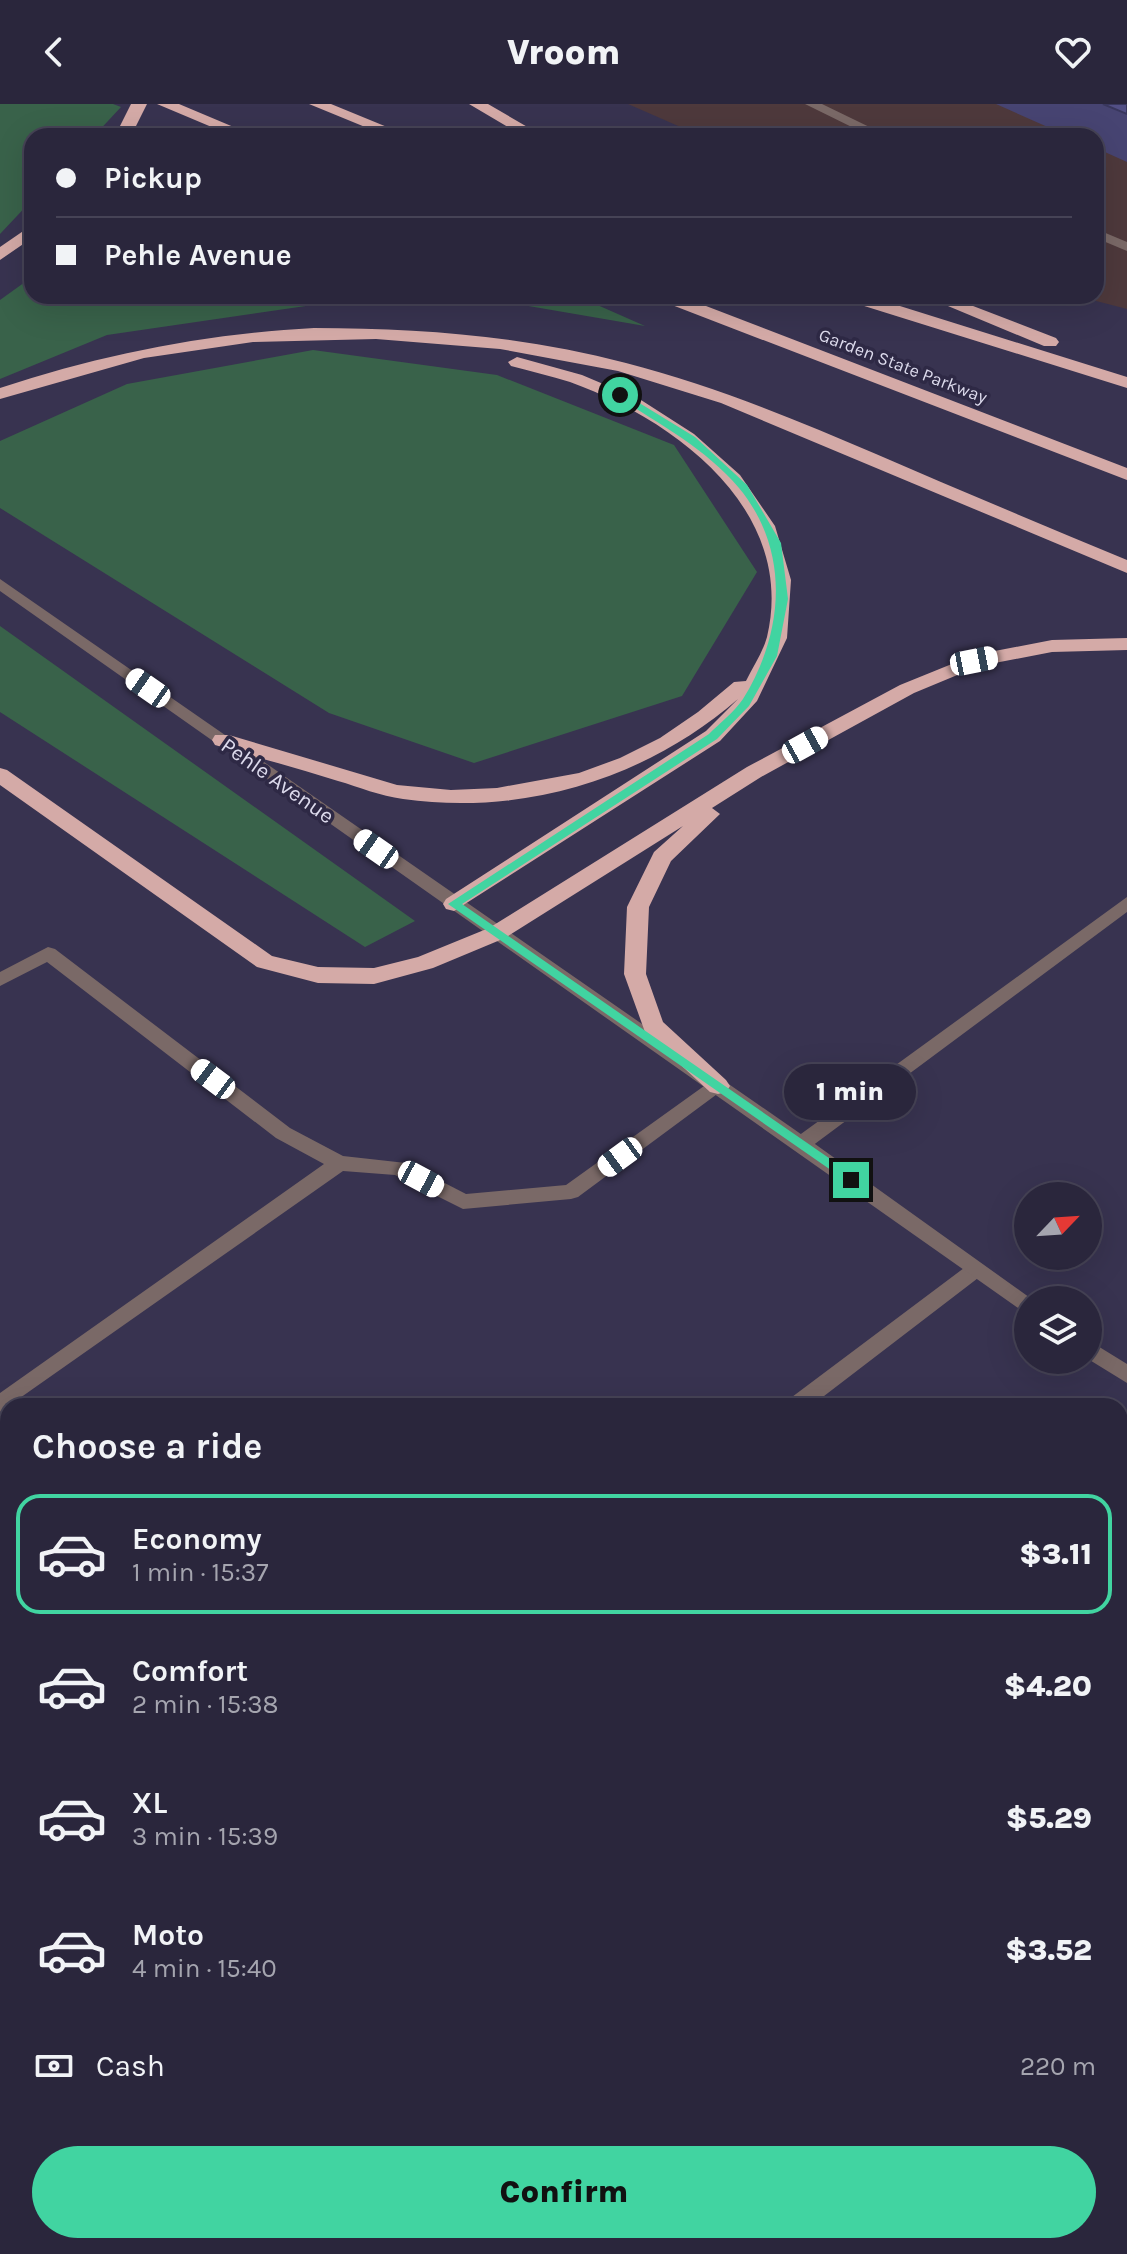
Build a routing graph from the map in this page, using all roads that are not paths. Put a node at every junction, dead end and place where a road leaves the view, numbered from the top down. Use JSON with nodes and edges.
{"nodes":[{"id":1,"x":139,"y":104,"type":"edge"},
{"id":2,"x":165,"y":104,"type":"edge"},
{"id":3,"x":317,"y":104,"type":"edge"},
{"id":4,"x":477,"y":104,"type":"edge"},
{"id":5,"x":811,"y":104,"type":"edge"},
{"id":6,"x":127,"y":128,"type":"edge"},
{"id":7,"x":226,"y":128,"type":"edge"},
{"id":8,"x":380,"y":128,"type":"edge"},
{"id":9,"x":520,"y":128,"type":"edge"},
{"id":10,"x":864,"y":128,"type":"edge"},
{"id":11,"x":24,"y":236,"type":"edge"},
{"id":12,"x":1104,"y":237,"type":"edge"},
{"id":13,"x":1127,"y":247,"type":"edge"},
{"id":14,"x":0,"y":255,"type":"edge"},
{"id":15,"x":686,"y":304,"type":"edge"},
{"id":16,"x":876,"y":304,"type":"edge"},
{"id":17,"x":953,"y":304,"type":"edge"},
{"id":18,"x":341,"y":333,"type":"junction"},
{"id":19,"x":1127,"y":371,"type":"edge"},
{"id":20,"x":1127,"y":383,"type":"edge"},
{"id":21,"x":0,"y":394,"type":"edge"},
{"id":22,"x":1127,"y":474,"type":"edge"},
{"id":23,"x":1127,"y":567,"type":"edge"},
{"id":24,"x":0,"y":584,"type":"edge"},
{"id":25,"x":1127,"y":644,"type":"edge"},
{"id":26,"x":772,"y":656,"type":"junction"},
{"id":27,"x":222,"y":740,"type":"junction"},
{"id":28,"x":754,"y":772,"type":"junction"},
{"id":29,"x":0,"y":775,"type":"edge"},
{"id":30,"x":1127,"y":903,"type":"edge"},
{"id":31,"x":454,"y":904,"type":"junction"},
{"id":32,"x":497,"y":933,"type":"junction"},
{"id":33,"x":0,"y":980,"type":"edge"},
{"id":34,"x":718,"y":1086,"type":"junction"},
{"id":35,"x":801,"y":1144,"type":"junction"},
{"id":36,"x":339,"y":1163,"type":"junction"},
{"id":37,"x":975,"y":1270,"type":"junction"},
{"id":38,"x":1014,"y":1297,"type":"edge"},
{"id":39,"x":1102,"y":1358,"type":"edge"},
{"id":40,"x":1127,"y":1375,"type":"edge"},
{"id":41,"x":8,"y":1398,"type":"edge"},
{"id":42,"x":807,"y":1398,"type":"edge"}],
"edges":[{"from":1,"to":6,"type":"highway"},
{"from":2,"to":7,"type":"highway"},
{"from":3,"to":8,"type":"highway"},
{"from":4,"to":9,"type":"highway"},
{"from":5,"to":10,"type":"street"},
{"from":11,"to":14,"type":"highway"},
{"from":12,"to":13,"type":"street"},
{"from":15,"to":22,"type":"highway","name":"Garden State Parkway"},
{"from":16,"to":20,"type":"highway"},
{"from":17,"to":19,"type":"highway"},
{"from":18,"to":21,"type":"highway"},
{"from":18,"to":23,"type":"highway"},
{"from":18,"to":26,"type":"highway"},
{"from":24,"to":27,"type":"street","name":"Pehle Avenue"},
{"from":25,"to":28,"type":"highway"},
{"from":26,"to":27,"type":"highway"},
{"from":26,"to":31,"type":"highway"},
{"from":27,"to":31,"type":"street","name":"Pehle Avenue"},
{"from":28,"to":32,"type":"highway"},
{"from":28,"to":34,"type":"highway"},
{"from":29,"to":32,"type":"highway"},
{"from":30,"to":35,"type":"street"},
{"from":31,"to":32,"type":"street","name":"Pehle Avenue"},
{"from":32,"to":34,"type":"street","name":"Pehle Avenue"},
{"from":33,"to":36,"type":"street"},
{"from":34,"to":35,"type":"street","name":"Pehle Avenue"},
{"from":34,"to":36,"type":"street"},
{"from":35,"to":37,"type":"street","name":"Pehle Avenue"},
{"from":36,"to":41,"type":"street"},
{"from":37,"to":38,"type":"street","name":"Pehle Avenue"},
{"from":37,"to":42,"type":"street"},
{"from":39,"to":40,"type":"street"}]}
